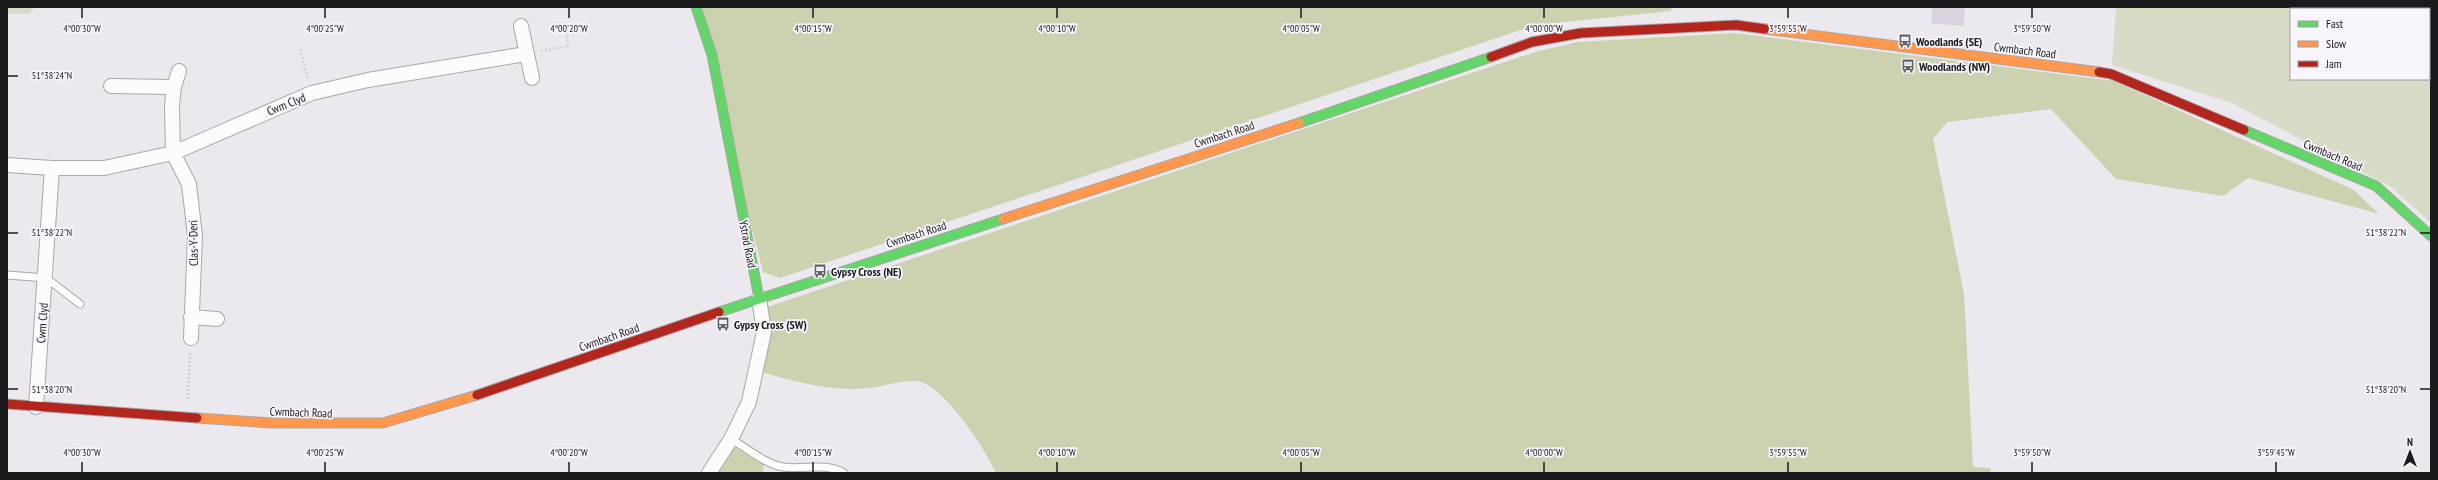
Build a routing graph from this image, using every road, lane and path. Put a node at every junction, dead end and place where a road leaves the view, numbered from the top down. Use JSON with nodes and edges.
{"nodes":[{"id":1,"x":696,"y":7,"type":"edge"},
{"id":2,"x":521,"y":26,"type":"dead end"},
{"id":3,"x":567,"y":32,"type":"dead end"},
{"id":4,"x":300,"y":49,"type":"dead end"},
{"id":5,"x":526,"y":54,"type":"junction"},
{"id":6,"x":179,"y":71,"type":"dead end"},
{"id":7,"x":532,"y":78,"type":"dead end"},
{"id":8,"x":111,"y":86,"type":"dead end"},
{"id":9,"x":174,"y":87,"type":"junction"},
{"id":10,"x":312,"y":93,"type":"junction"},
{"id":11,"x":173,"y":152,"type":"junction"},
{"id":12,"x":7,"y":165,"type":"edge"},
{"id":13,"x":52,"y":168,"type":"junction"},
{"id":14,"x":2431,"y":236,"type":"edge"},
{"id":15,"x":7,"y":275,"type":"edge"},
{"id":16,"x":46,"y":278,"type":"junction"},
{"id":17,"x":759,"y":298,"type":"junction"},
{"id":18,"x":80,"y":304,"type":"dead end"},
{"id":19,"x":191,"y":317,"type":"junction"},
{"id":20,"x":217,"y":319,"type":"dead end"},
{"id":21,"x":191,"y":338,"type":"joint"},
{"id":22,"x":7,"y":404,"type":"edge"},
{"id":23,"x":36,"y":407,"type":"junction"},
{"id":24,"x":187,"y":416,"type":"junction"},
{"id":25,"x":731,"y":439,"type":"junction"},
{"id":26,"x":709,"y":473,"type":"edge"},
{"id":27,"x":844,"y":473,"type":"edge"}],
"edges":[{"from":1,"to":17,"type":"main road","name":"Ystrad Road"},
{"from":2,"to":5,"type":"street"},
{"from":3,"to":5,"type":"path"},
{"from":4,"to":10,"type":"path"},
{"from":5,"to":7,"type":"street"},
{"from":5,"to":10,"type":"street","name":"Cwm Clyd"},
{"from":6,"to":9,"type":"street"},
{"from":8,"to":9,"type":"street"},
{"from":9,"to":11,"type":"street"},
{"from":10,"to":11,"type":"street","name":"Cwm Clyd"},
{"from":11,"to":13,"type":"street","name":"Cwm Clyd"},
{"from":11,"to":19,"type":"street","name":"Clas-Y-Deri"},
{"from":12,"to":13,"type":"street","name":"Cwm Clyd"},
{"from":13,"to":16,"type":"street","name":"Cwm Clyd"},
{"from":14,"to":17,"type":"main road","name":"Cwmbach Road"},
{"from":15,"to":16,"type":"lane"},
{"from":16,"to":18,"type":"lane"},
{"from":16,"to":23,"type":"street","name":"Cwm Clyd"},
{"from":17,"to":24,"type":"main road","name":"Cwmbach Road"},
{"from":17,"to":25,"type":"street","name":"Ystrad Road"},
{"from":19,"to":20,"type":"street"},
{"from":19,"to":21,"type":"street","name":"Clas-Y-Deri"},
{"from":21,"to":24,"type":"path"},
{"from":22,"to":23,"type":"main road","name":"Cwmbach Road"},
{"from":23,"to":24,"type":"main road","name":"Cwmbach Road"},
{"from":25,"to":26,"type":"street","name":"Ystrad Road"},
{"from":25,"to":27,"type":"lane"}]}
